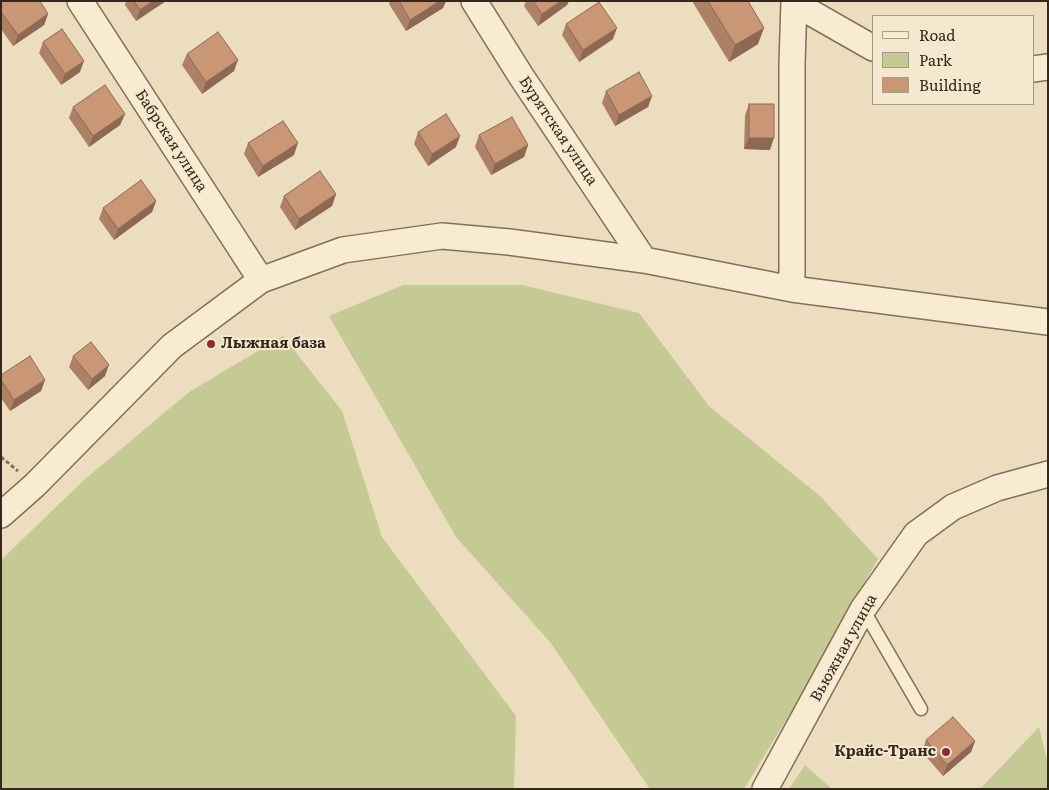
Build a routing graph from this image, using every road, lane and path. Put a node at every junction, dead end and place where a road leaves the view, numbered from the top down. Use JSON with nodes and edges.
{"nodes":[{"id":1,"x":80,"y":1,"type":"edge"},
{"id":2,"x":474,"y":1,"type":"edge"},
{"id":3,"x":794,"y":2,"type":"edge"},
{"id":4,"x":872,"y":47,"type":"edge"},
{"id":5,"x":1048,"y":67,"type":"edge"},
{"id":6,"x":1034,"y":69,"type":"edge"},
{"id":7,"x":644,"y":260,"type":"junction"},
{"id":8,"x":262,"y":280,"type":"junction"},
{"id":9,"x":792,"y":289,"type":"junction"},
{"id":10,"x":1048,"y":322,"type":"edge"},
{"id":11,"x":1048,"y":474,"type":"edge"},
{"id":12,"x":35,"y":485,"type":"junction"},
{"id":13,"x":1,"y":495,"type":"edge"},
{"id":14,"x":1,"y":515,"type":"edge"},
{"id":15,"x":863,"y":609,"type":"junction"},
{"id":16,"x":921,"y":709,"type":"dead end"},
{"id":17,"x":765,"y":789,"type":"edge"}],
"edges":[{"from":1,"to":8,"type":"street","name":"Бабрская улица"},
{"from":2,"to":7,"type":"street","name":"Бурятская улица"},
{"from":3,"to":4,"type":"street"},
{"from":3,"to":9,"type":"street"},
{"from":5,"to":6,"type":"street"},
{"from":7,"to":8,"type":"street"},
{"from":7,"to":9,"type":"street"},
{"from":8,"to":12,"type":"street"},
{"from":9,"to":10,"type":"street"},
{"from":11,"to":15,"type":"street","name":"Вьюжная улица"},
{"from":12,"to":13,"type":"street"},
{"from":12,"to":14,"type":"street"},
{"from":15,"to":16,"type":"lane"},
{"from":15,"to":17,"type":"street","name":"Вьюжная улица"}]}
